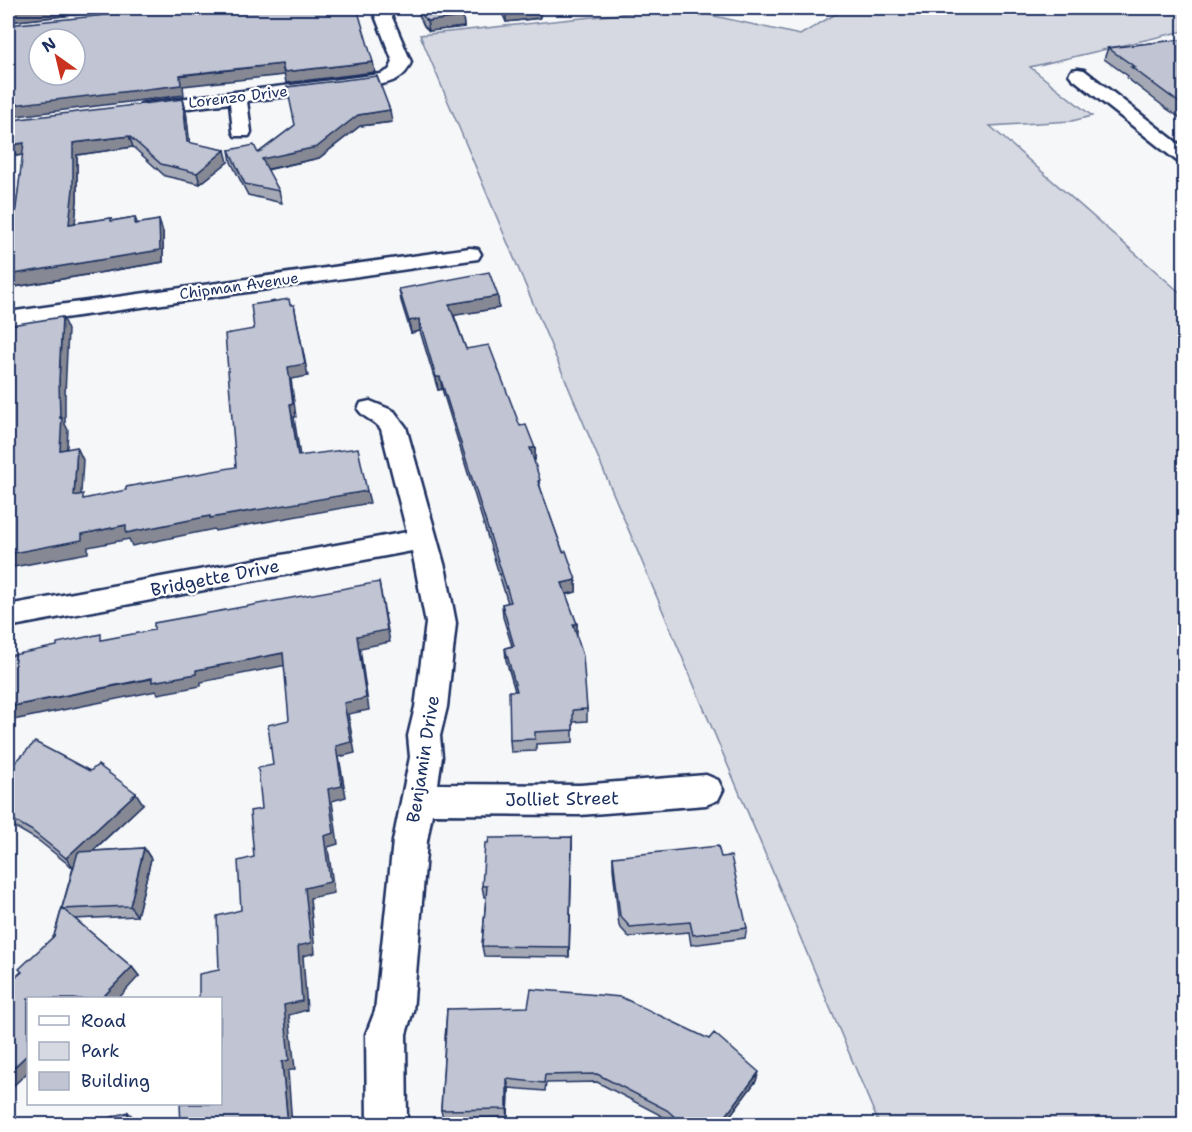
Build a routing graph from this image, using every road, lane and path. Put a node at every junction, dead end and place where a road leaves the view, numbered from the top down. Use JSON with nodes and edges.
{"nodes":[{"id":1,"x":380,"y":8,"type":"edge"},
{"id":2,"x":1078,"y":74,"type":"dead end"},
{"id":3,"x":237,"y":97,"type":"junction"},
{"id":4,"x":133,"y":110,"type":"edge"},
{"id":5,"x":242,"y":132,"type":"dead end"},
{"id":6,"x":1176,"y":142,"type":"edge"},
{"id":7,"x":1185,"y":158,"type":"edge"},
{"id":8,"x":470,"y":254,"type":"dead end"},
{"id":9,"x":8,"y":319,"type":"edge"},
{"id":10,"x":370,"y":410,"type":"dead end"},
{"id":11,"x":422,"y":539,"type":"junction"},
{"id":12,"x":8,"y":616,"type":"edge"},
{"id":13,"x":706,"y":790,"type":"dead end"},
{"id":14,"x":418,"y":799,"type":"junction"},
{"id":15,"x":387,"y":1125,"type":"edge"}],
"edges":[{"from":1,"to":3,"type":"street","name":"Lorenzo Drive"},
{"from":2,"to":6,"type":"street"},
{"from":3,"to":4,"type":"street","name":"Lorenzo Drive"},
{"from":3,"to":5,"type":"street"},
{"from":6,"to":7,"type":"street"},
{"from":8,"to":9,"type":"street","name":"Chipman Avenue"},
{"from":10,"to":11,"type":"street","name":"Benjamin Drive"},
{"from":11,"to":12,"type":"street","name":"Bridgette Drive"},
{"from":11,"to":14,"type":"street","name":"Benjamin Drive"},
{"from":13,"to":14,"type":"street","name":"Jolliet Street"},
{"from":14,"to":15,"type":"street","name":"Benjamin Drive"}]}
